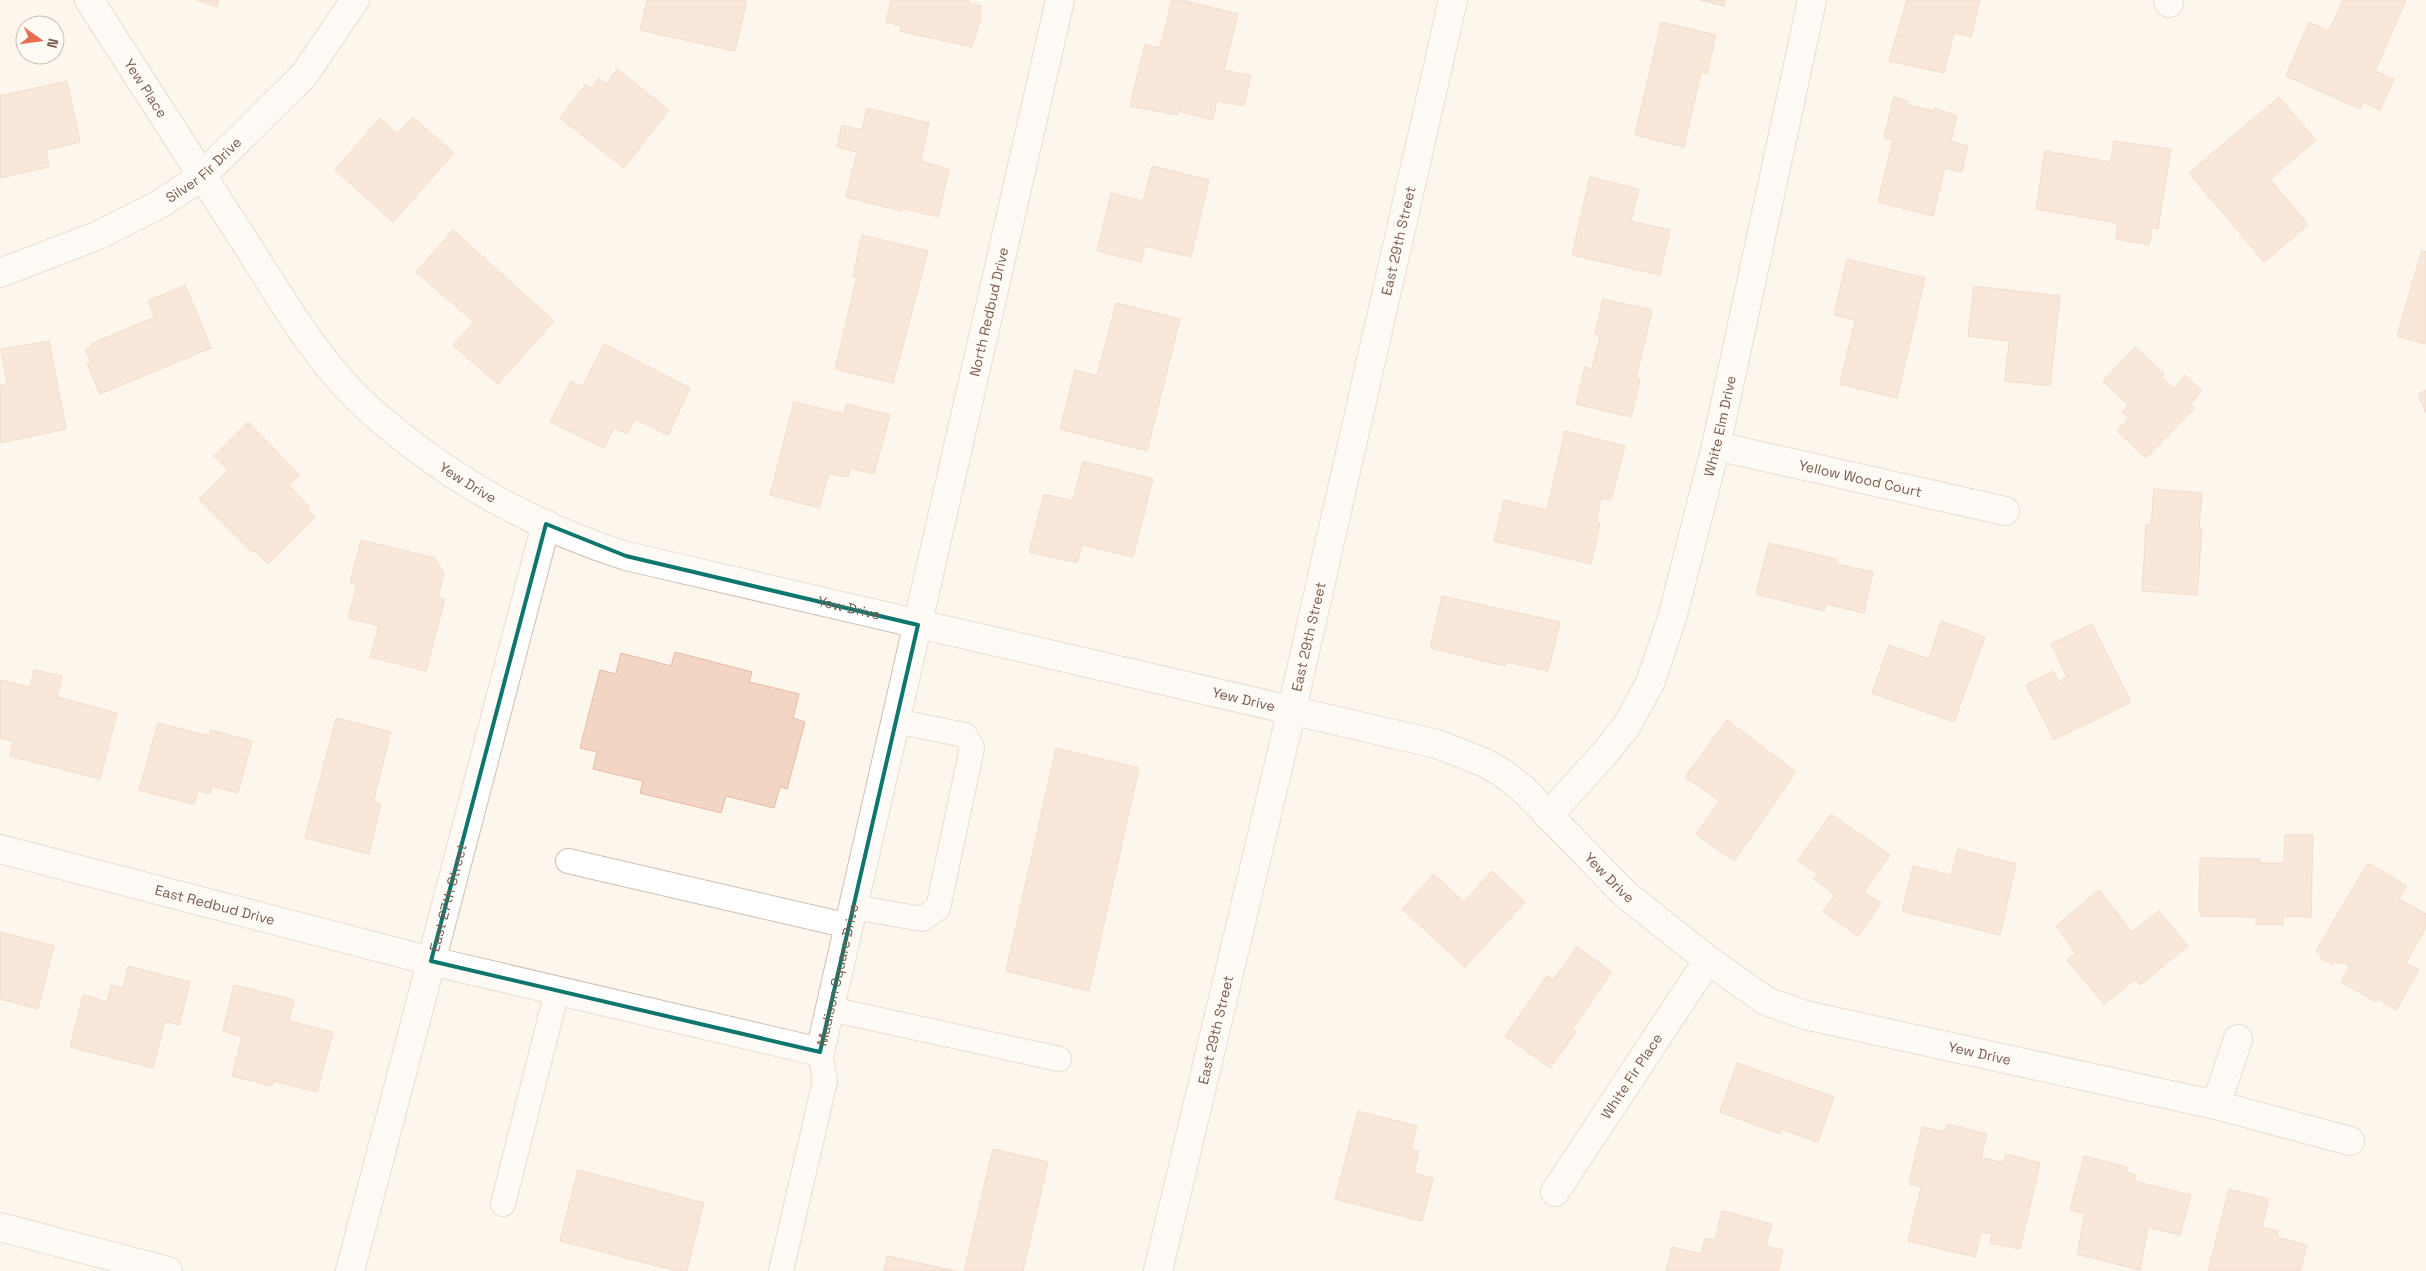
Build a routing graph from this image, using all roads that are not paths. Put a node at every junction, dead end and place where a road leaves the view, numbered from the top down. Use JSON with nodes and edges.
{"nodes":[{"id":1,"x":89,"y":0,"type":"edge"},
{"id":2,"x":355,"y":0,"type":"edge"},
{"id":3,"x":1060,"y":0,"type":"edge"},
{"id":4,"x":1453,"y":0,"type":"edge"},
{"id":5,"x":1812,"y":0,"type":"edge"},
{"id":6,"x":202,"y":176,"type":"junction"},
{"id":7,"x":0,"y":273,"type":"edge"},
{"id":8,"x":1716,"y":446,"type":"junction"},
{"id":9,"x":2005,"y":511,"type":"dead end"},
{"id":10,"x":546,"y":524,"type":"junction"},
{"id":11,"x":918,"y":625,"type":"junction"},
{"id":12,"x":1292,"y":709,"type":"junction"},
{"id":13,"x":896,"y":721,"type":"junction"},
{"id":14,"x":1548,"y":816,"type":"junction"},
{"id":15,"x":0,"y":849,"type":"edge"},
{"id":16,"x":568,"y":861,"type":"dead end"},
{"id":17,"x":851,"y":916,"type":"junction"},
{"id":18,"x":1708,"y":960,"type":"junction"},
{"id":19,"x":431,"y":961,"type":"junction"},
{"id":20,"x":557,"y":991,"type":"junction"},
{"id":21,"x":830,"y":1009,"type":"junction"},
{"id":22,"x":2238,"y":1039,"type":"dead end"},
{"id":23,"x":820,"y":1052,"type":"junction"},
{"id":24,"x":1059,"y":1059,"type":"dead end"},
{"id":25,"x":2216,"y":1105,"type":"junction"},
{"id":26,"x":2350,"y":1141,"type":"dead end"},
{"id":27,"x":1555,"y":1192,"type":"dead end"},
{"id":28,"x":504,"y":1204,"type":"dead end"},
{"id":29,"x":0,"y":1227,"type":"edge"},
{"id":30,"x":168,"y":1271,"type":"edge"},
{"id":31,"x":350,"y":1271,"type":"edge"},
{"id":32,"x":781,"y":1271,"type":"edge"},
{"id":33,"x":1158,"y":1271,"type":"edge"}],
"edges":[{"from":1,"to":6,"type":"street","name":"Yew Place"},
{"from":2,"to":6,"type":"street","name":"Silver Fir Drive"},
{"from":3,"to":11,"type":"street","name":"North Redbud Drive"},
{"from":4,"to":12,"type":"street","name":"East 29th Street"},
{"from":5,"to":8,"type":"street","name":"White Elm Drive"},
{"from":6,"to":7,"type":"street","name":"Silver Fir Drive"},
{"from":6,"to":10,"type":"street","name":"Yew Drive"},
{"from":8,"to":9,"type":"street","name":"Yellow Wood Court"},
{"from":8,"to":14,"type":"street","name":"White Elm Drive"},
{"from":10,"to":11,"type":"street","name":"Yew Drive"},
{"from":10,"to":19,"type":"street","name":"East 27th Street"},
{"from":11,"to":12,"type":"street","name":"Yew Drive"},
{"from":11,"to":13,"type":"street","name":"Madison Square Drive"},
{"from":12,"to":14,"type":"street","name":"Yew Drive"},
{"from":12,"to":33,"type":"street","name":"East 29th Street"},
{"from":13,"to":17,"type":"street","name":"Madison Square Drive"},
{"from":13,"to":17,"type":"lane"},
{"from":14,"to":18,"type":"street","name":"Yew Drive"},
{"from":15,"to":19,"type":"street","name":"East Redbud Drive"},
{"from":16,"to":17,"type":"lane"},
{"from":17,"to":21,"type":"street","name":"Madison Square Drive"},
{"from":18,"to":25,"type":"street","name":"Yew Drive"},
{"from":18,"to":27,"type":"street","name":"White Fir Place"},
{"from":19,"to":20,"type":"street","name":"Madison Square Drive"},
{"from":19,"to":31,"type":"street","name":"East 27th Street"},
{"from":20,"to":23,"type":"street","name":"Madison Square Drive"},
{"from":20,"to":28,"type":"lane"},
{"from":21,"to":23,"type":"street","name":"Madison Square Drive"},
{"from":21,"to":24,"type":"lane"},
{"from":22,"to":25,"type":"street"},
{"from":23,"to":32,"type":"lane"},
{"from":25,"to":26,"type":"street","name":"Yew Drive"},
{"from":29,"to":30,"type":"street"}]}
